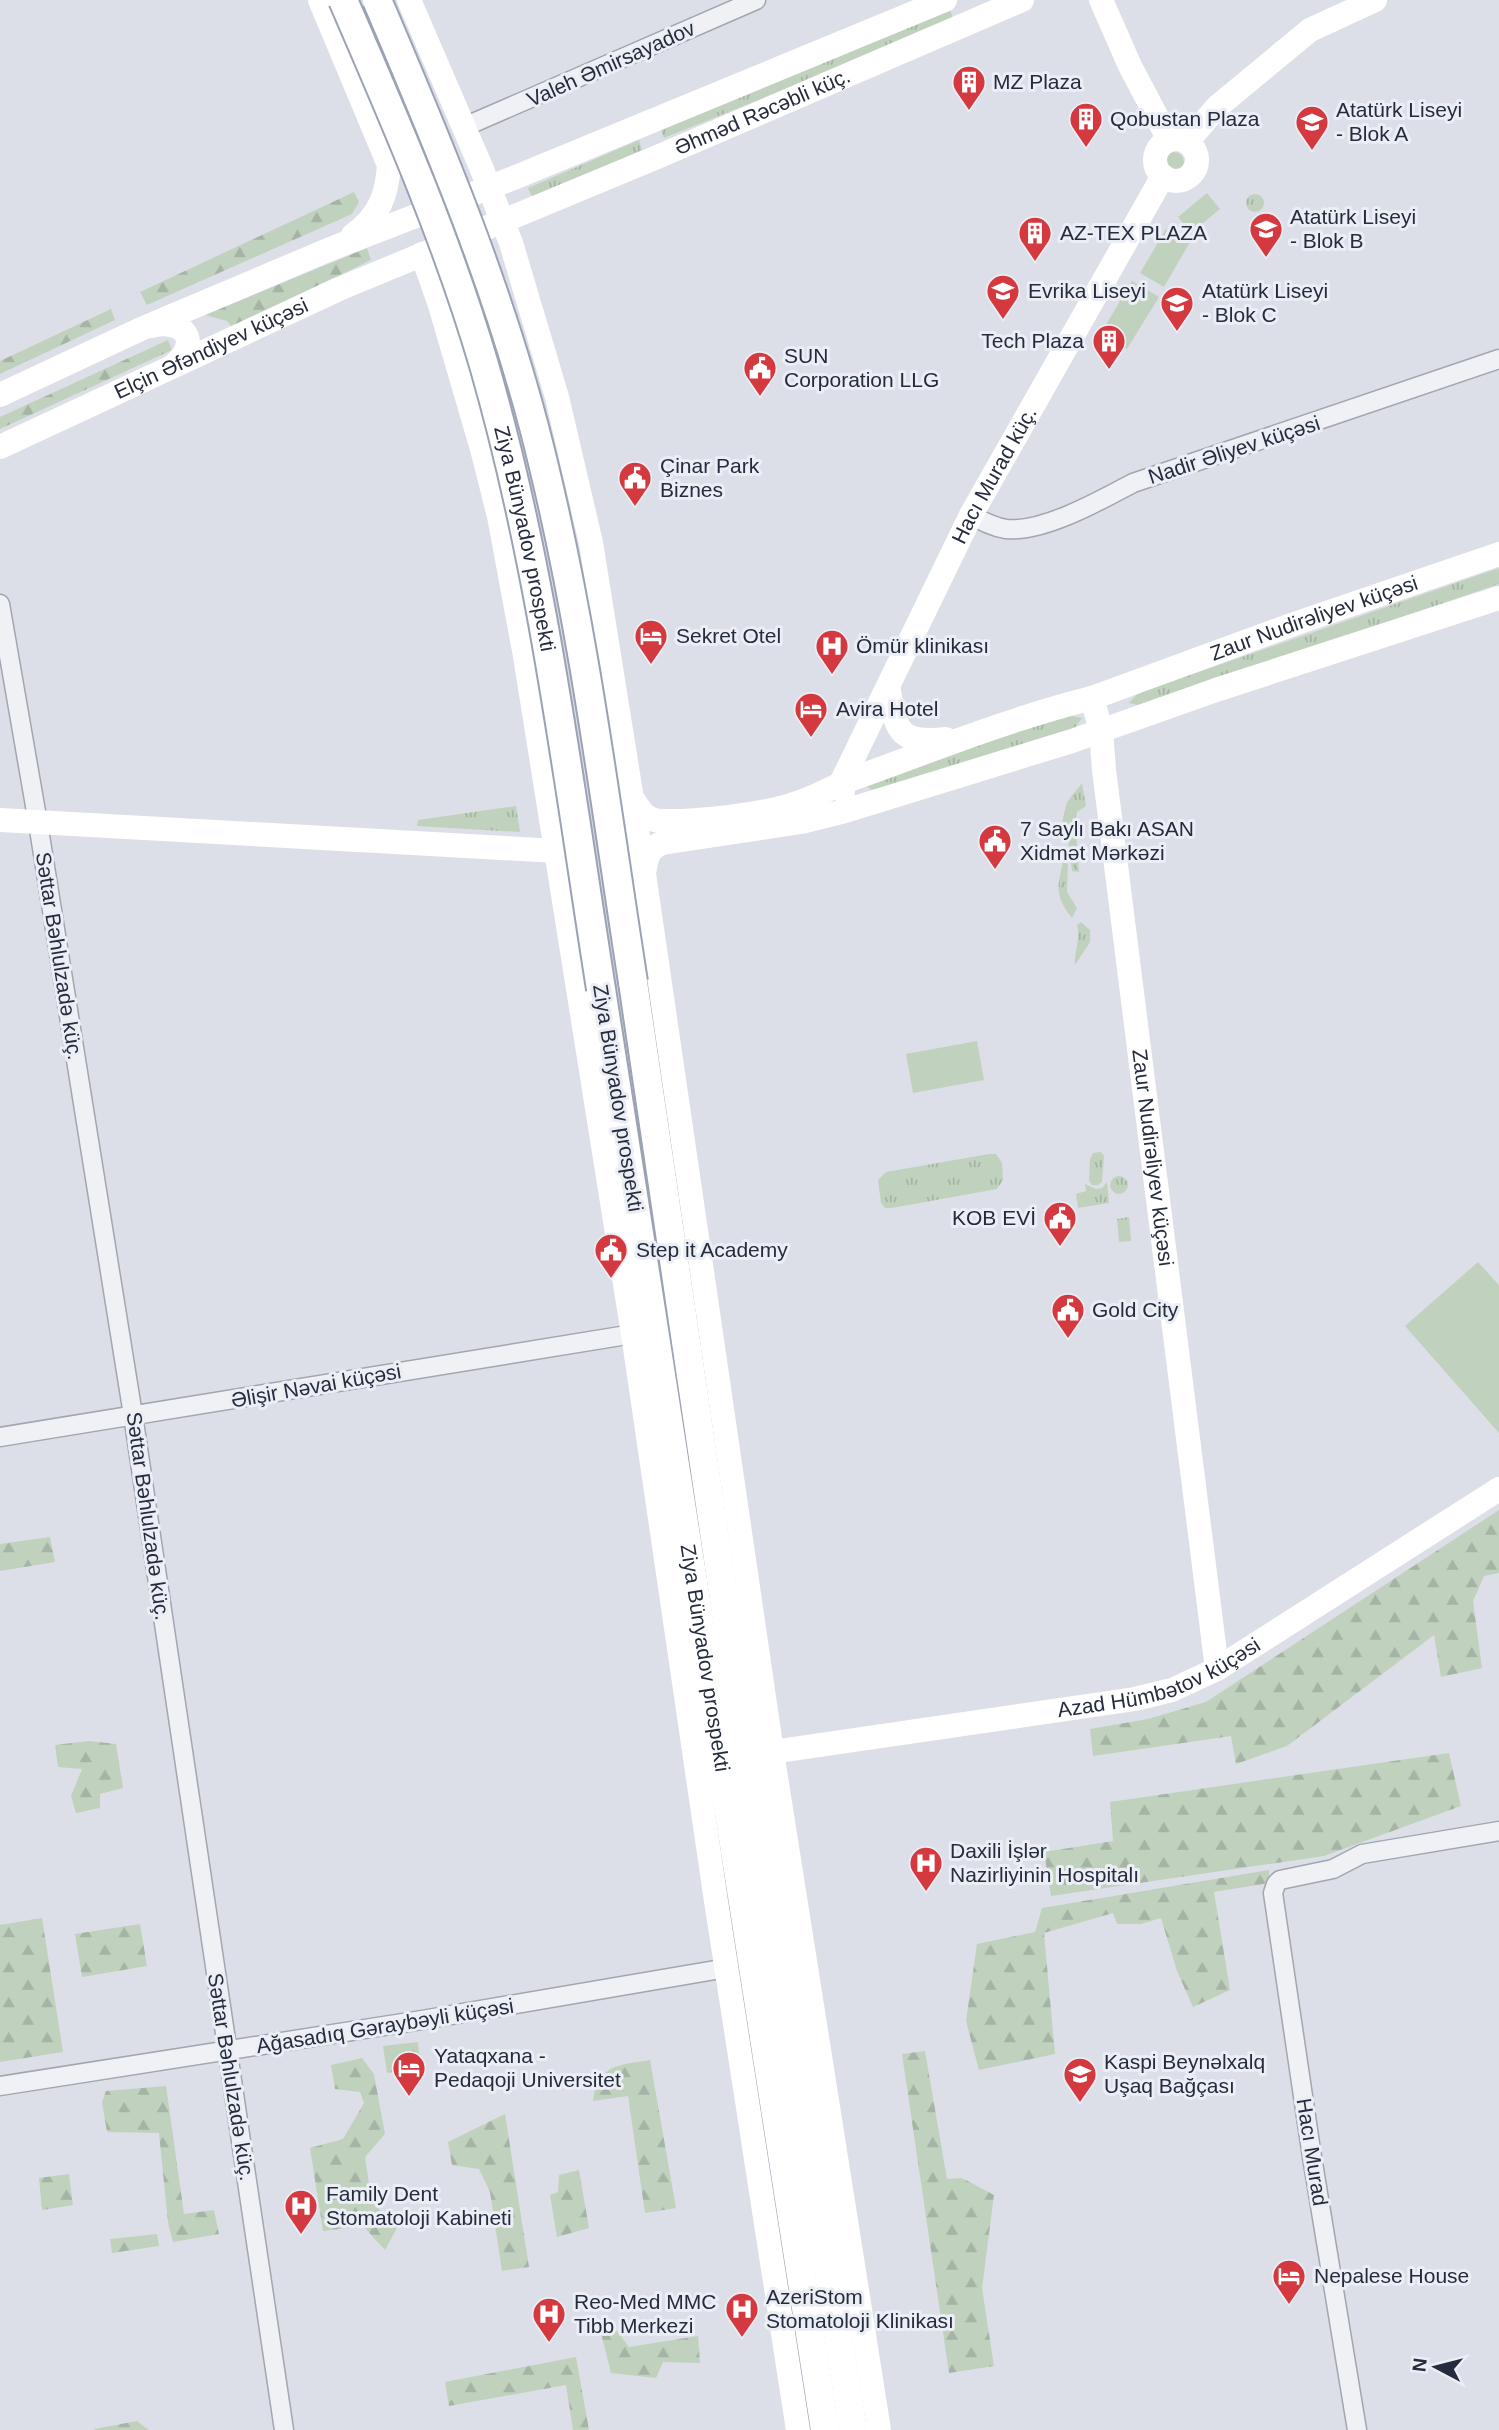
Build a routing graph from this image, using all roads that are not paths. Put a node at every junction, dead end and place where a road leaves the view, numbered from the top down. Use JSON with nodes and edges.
{"nodes":[{"id":1,"x":320,"y":0,"type":"edge"},
{"id":2,"x":343,"y":0,"type":"edge"},
{"id":3,"x":377,"y":0,"type":"edge"},
{"id":4,"x":756,"y":0,"type":"edge"},
{"id":5,"x":945,"y":0,"type":"edge"},
{"id":6,"x":1022,"y":0,"type":"edge"},
{"id":7,"x":1101,"y":0,"type":"edge"},
{"id":8,"x":1374,"y":0,"type":"edge"},
{"id":9,"x":411,"y":6,"type":"edge"},
{"id":10,"x":979,"y":8,"type":"edge"},
{"id":11,"x":342,"y":51,"type":"junction"},
{"id":12,"x":641,"y":126,"type":"junction"},
{"id":13,"x":464,"y":127,"type":"junction"},
{"id":14,"x":1178,"y":141,"type":"junction"},
{"id":15,"x":655,"y":158,"type":"junction"},
{"id":16,"x":1163,"y":176,"type":"junction"},
{"id":17,"x":489,"y":187,"type":"junction"},
{"id":18,"x":409,"y":218,"type":"joint"},
{"id":19,"x":503,"y":221,"type":"junction"},
{"id":20,"x":328,"y":250,"type":"junction"},
{"id":21,"x":422,"y":254,"type":"junction"},
{"id":22,"x":141,"y":329,"type":"junction"},
{"id":23,"x":1499,"y":359,"type":"edge"},
{"id":24,"x":174,"y":365,"type":"junction"},
{"id":25,"x":0,"y":395,"type":"edge"},
{"id":26,"x":558,"y":397,"type":"junction"},
{"id":27,"x":478,"y":435,"type":"junction"},
{"id":28,"x":0,"y":447,"type":"edge"},
{"id":29,"x":971,"y":515,"type":"junction"},
{"id":30,"x":1499,"y":554,"type":"edge"},
{"id":31,"x":1499,"y":598,"type":"edge"},
{"id":32,"x":0,"y":604,"type":"edge"},
{"id":33,"x":888,"y":687,"type":"junction"},
{"id":34,"x":1092,"y":698,"type":"junction"},
{"id":35,"x":1101,"y":730,"type":"junction"},
{"id":36,"x":968,"y":737,"type":"junction"},
{"id":37,"x":841,"y":783,"type":"junction"},
{"id":38,"x":632,"y":798,"type":"junction"},
{"id":39,"x":874,"y":803,"type":"junction"},
{"id":40,"x":0,"y":820,"type":"edge"},
{"id":41,"x":38,"y":823,"type":"junction"},
{"id":42,"x":557,"y":851,"type":"junction"},
{"id":43,"x":644,"y":874,"type":"junction"},
{"id":44,"x":644,"y":1053,"type":"junction"},
{"id":45,"x":612,"y":1055,"type":"junction"},
{"id":46,"x":710,"y":1326,"type":"junction"},
{"id":47,"x":633,"y":1334,"type":"junction"},
{"id":48,"x":133,"y":1415,"type":"junction"},
{"id":49,"x":0,"y":1437,"type":"edge"},
{"id":50,"x":1499,"y":1489,"type":"edge"},
{"id":51,"x":713,"y":1516,"type":"junction"},
{"id":52,"x":684,"y":1520,"type":"junction"},
{"id":53,"x":1217,"y":1669,"type":"junction"},
{"id":54,"x":723,"y":1684,"type":"junction"},
{"id":55,"x":772,"y":1752,"type":"junction"},
{"id":56,"x":1499,"y":1831,"type":"edge"},
{"id":57,"x":727,"y":1968,"type":"junction"},
{"id":58,"x":226,"y":2051,"type":"junction"},
{"id":59,"x":0,"y":2086,"type":"edge"},
{"id":60,"x":873,"y":2394,"type":"junction"},
{"id":61,"x":799,"y":2426,"type":"edge"},
{"id":62,"x":284,"y":2430,"type":"edge"},
{"id":63,"x":825,"y":2430,"type":"edge"},
{"id":64,"x":853,"y":2430,"type":"edge"},
{"id":65,"x":872,"y":2430,"type":"edge"},
{"id":66,"x":879,"y":2430,"type":"edge"},
{"id":67,"x":1357,"y":2430,"type":"edge"}],
"edges":[{"from":1,"to":11,"type":"main road"},
{"from":2,"to":45,"type":"main road","name":"Ziya Bünyadov prospekti","bridge":true},
{"from":3,"to":44,"type":"main road","name":"Ziya Bünyadov prospekti","bridge":true},
{"from":4,"to":13,"type":"street","name":"Valeh Əmirsayadov"},
{"from":5,"to":12,"type":"main road","name":"Əhməd Rəcəbli küç."},
{"from":6,"to":10,"type":"main road","name":"Əhməd Rəcəbli küç."},
{"from":7,"to":14,"type":"main road"},
{"from":8,"to":14,"type":"main road"},
{"from":9,"to":11,"type":"main road"},
{"from":9,"to":13,"type":"main road"},
{"from":10,"to":15,"type":"main road","name":"Əhməd Rəcəbli küç."},
{"from":11,"to":20,"type":"main road"},
{"from":12,"to":15,"type":"main road"},
{"from":12,"to":17,"type":"main road","name":"Əhməd Rəcəbli küç."},
{"from":13,"to":17,"type":"main road"},
{"from":14,"to":16,"type":"main road"},
{"from":14,"to":16,"type":"main road"},
{"from":15,"to":19,"type":"main road","name":"Əhməd Rəcəbli küç."},
{"from":16,"to":29,"type":"main road","name":"Hacı Murad küç."},
{"from":17,"to":18,"type":"main road","name":"Əhməd Rəcəbli küç."},
{"from":17,"to":19,"type":"main road"},
{"from":18,"to":20,"type":"main road","name":"Elçin Əfəndiyev küçəsi"},
{"from":19,"to":21,"type":"main road","name":"Əhməd Rəcəbli küç."},
{"from":19,"to":26,"type":"main road"},
{"from":20,"to":22,"type":"main road","name":"Elçin Əfəndiyev küçəsi"},
{"from":21,"to":24,"type":"main road","name":"Elçin Əfəndiyev küçəsi"},
{"from":21,"to":27,"type":"main road","name":"Ziya Bünyadov prospekti"},
{"from":22,"to":24,"type":"main road"},
{"from":22,"to":25,"type":"main road","name":"Elçin Əfəndiyev küçəsi"},
{"from":23,"to":29,"type":"street","name":"Nadir Əliyev küçəsi"},
{"from":24,"to":28,"type":"main road","name":"Elçin Əfəndiyev küçəsi"},
{"from":26,"to":27,"type":"main road"},
{"from":26,"to":38,"type":"main road"},
{"from":27,"to":42,"type":"main road","name":"Ziya Bünyadov prospekti"},
{"from":29,"to":33,"type":"main road","name":"Hacı Murad küç."},
{"from":30,"to":34,"type":"main road","name":"Zaur Nudirəliyev küçəsi"},
{"from":31,"to":35,"type":"main road","name":"Zaur Nudirəliyev küçəsi"},
{"from":32,"to":41,"type":"street","name":"Səttar Bəhlulzadə küç."},
{"from":33,"to":36,"type":"main road"},
{"from":33,"to":37,"type":"main road","name":"Hacı Murad küç."},
{"from":34,"to":35,"type":"main road","name":"Zaur Nudirəliyev küçəsi"},
{"from":34,"to":36,"type":"main road","name":"Zaur Nudirəliyev küçəsi"},
{"from":35,"to":39,"type":"main road","name":"Zaur Nudirəliyev küçəsi"},
{"from":35,"to":53,"type":"main road","name":"Zaur Nudirəliyev küçəsi"},
{"from":36,"to":37,"type":"main road","name":"Zaur Nudirəliyev küçəsi"},
{"from":37,"to":38,"type":"main road","name":"Zaur Nudirəliyev küçəsi"},
{"from":37,"to":39,"type":"main road"},
{"from":38,"to":43,"type":"main road"},
{"from":39,"to":43,"type":"main road","name":"Zaur Nudirəliyev küçəsi"},
{"from":40,"to":41,"type":"main road"},
{"from":41,"to":42,"type":"main road"},
{"from":41,"to":48,"type":"street","name":"Səttar Bəhlulzadə küç."},
{"from":42,"to":47,"type":"main road","name":"Ziya Bünyadov prospekti"},
{"from":43,"to":46,"type":"main road"},
{"from":44,"to":46,"type":"main road"},
{"from":44,"to":51,"type":"main road","name":"Ziya Bünyadov prospekti"},
{"from":45,"to":47,"type":"main road"},
{"from":45,"to":52,"type":"main road","name":"Ziya Bünyadov prospekti"},
{"from":46,"to":51,"type":"main road"},
{"from":46,"to":55,"type":"main road"},
{"from":47,"to":48,"type":"street","name":"Əlişir Nəvai küçəsi"},
{"from":47,"to":52,"type":"main road"},
{"from":47,"to":57,"type":"main road","name":"Ziya Bünyadov prospekti"},
{"from":48,"to":49,"type":"street","name":"Əlişir Nəvai küçəsi"},
{"from":48,"to":58,"type":"street","name":"Səttar Bəhlulzadə küç."},
{"from":50,"to":53,"type":"main road","name":"Azad Hümbətov küçəsi"},
{"from":51,"to":54,"type":"main road","name":"Ziya Bünyadov prospekti"},
{"from":52,"to":54,"type":"main road","name":"Ziya Bünyadov prospekti"},
{"from":53,"to":55,"type":"main road","name":"Azad Hümbətov küçəsi"},
{"from":54,"to":63,"type":"main road","name":"Ziya Bünyadov prospekti"},
{"from":54,"to":64,"type":"main road","name":"Ziya Bünyadov prospekti"},
{"from":55,"to":60,"type":"main road"},
{"from":56,"to":67,"type":"street","name":"Hacı Murad"},
{"from":57,"to":58,"type":"street","name":"Ağasadıq Gəraybəyli küçəsi"},
{"from":57,"to":61,"type":"main road","name":"Ziya Bünyadov prospekti"},
{"from":58,"to":59,"type":"street","name":"Ağasadıq Gəraybəyli küçəsi"},
{"from":58,"to":62,"type":"street","name":"Səttar Bəhlulzadə küç."},
{"from":60,"to":65,"type":"main road"},
{"from":60,"to":66,"type":"main road"}]}
